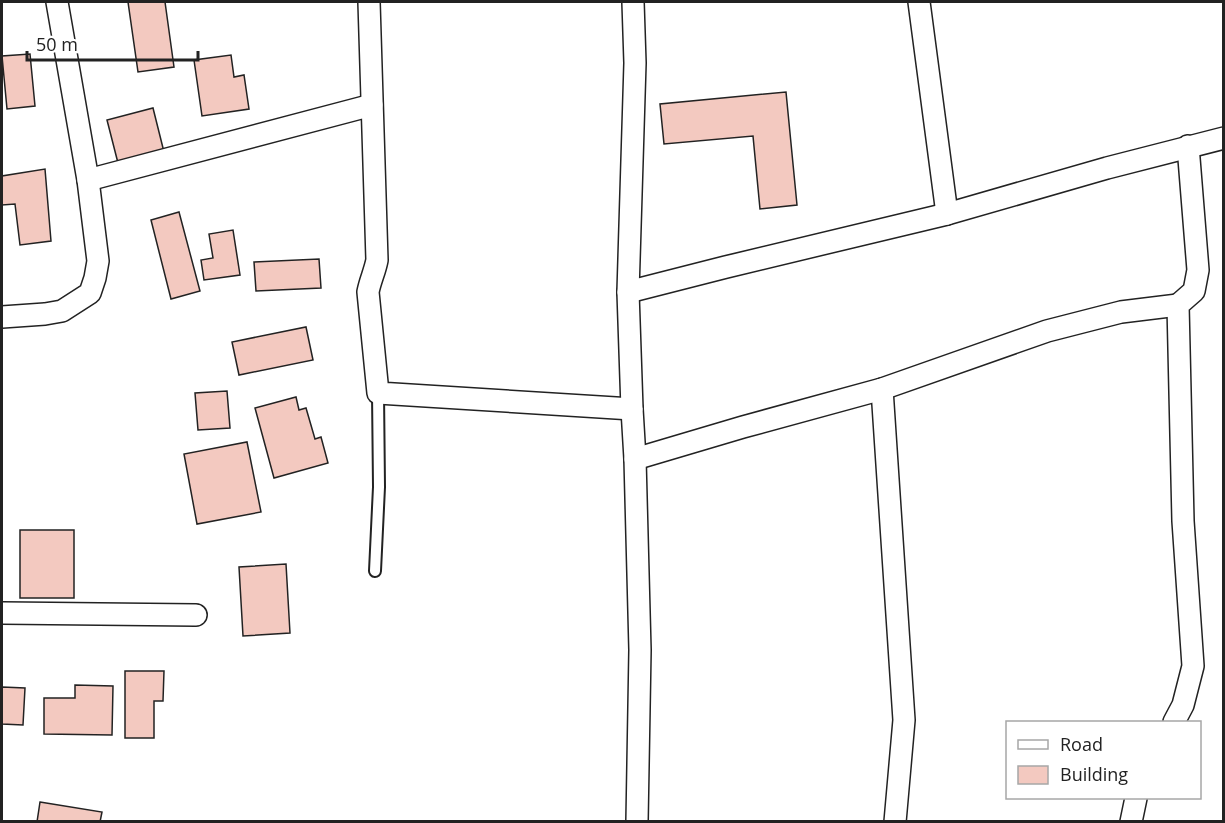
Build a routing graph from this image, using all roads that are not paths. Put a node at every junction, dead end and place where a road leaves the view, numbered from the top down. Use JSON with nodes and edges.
{"nodes":[{"id":1,"x":57,"y":2,"type":"edge"},
{"id":2,"x":369,"y":2,"type":"edge"},
{"id":3,"x":633,"y":2,"type":"edge"},
{"id":4,"x":919,"y":2,"type":"edge"},
{"id":5,"x":372,"y":105,"type":"junction"},
{"id":6,"x":1224,"y":138,"type":"edge"},
{"id":7,"x":1188,"y":146,"type":"junction"},
{"id":8,"x":88,"y":180,"type":"junction"},
{"id":9,"x":947,"y":214,"type":"junction"},
{"id":10,"x":628,"y":292,"type":"junction"},
{"id":11,"x":1178,"y":305,"type":"junction"},
{"id":12,"x":2,"y":317,"type":"edge"},
{"id":13,"x":882,"y":389,"type":"junction"},
{"id":14,"x":378,"y":393,"type":"junction"},
{"id":15,"x":632,"y":409,"type":"junction"},
{"id":16,"x":635,"y":459,"type":"junction"},
{"id":17,"x":375,"y":571,"type":"dead end"},
{"id":18,"x":2,"y":613,"type":"edge"},
{"id":19,"x":196,"y":615,"type":"dead end"},
{"id":20,"x":1175,"y":721,"type":"edge"},
{"id":21,"x":1136,"y":799,"type":"edge"},
{"id":22,"x":636,"y":822,"type":"edge"},
{"id":23,"x":894,"y":822,"type":"edge"},
{"id":24,"x":1131,"y":822,"type":"edge"}],
"edges":[{"from":1,"to":8,"type":"street"},
{"from":2,"to":5,"type":"street"},
{"from":3,"to":10,"type":"street"},
{"from":4,"to":9,"type":"street"},
{"from":5,"to":8,"type":"street"},
{"from":5,"to":14,"type":"street"},
{"from":6,"to":7,"type":"street"},
{"from":7,"to":9,"type":"street"},
{"from":7,"to":11,"type":"street"},
{"from":8,"to":12,"type":"street"},
{"from":9,"to":10,"type":"street"},
{"from":10,"to":15,"type":"street"},
{"from":11,"to":13,"type":"street"},
{"from":11,"to":20,"type":"street"},
{"from":13,"to":16,"type":"street"},
{"from":13,"to":23,"type":"street"},
{"from":14,"to":15,"type":"street"},
{"from":14,"to":17,"type":"lane"},
{"from":15,"to":16,"type":"street"},
{"from":16,"to":22,"type":"street"},
{"from":18,"to":19,"type":"street"},
{"from":21,"to":24,"type":"street"}]}
